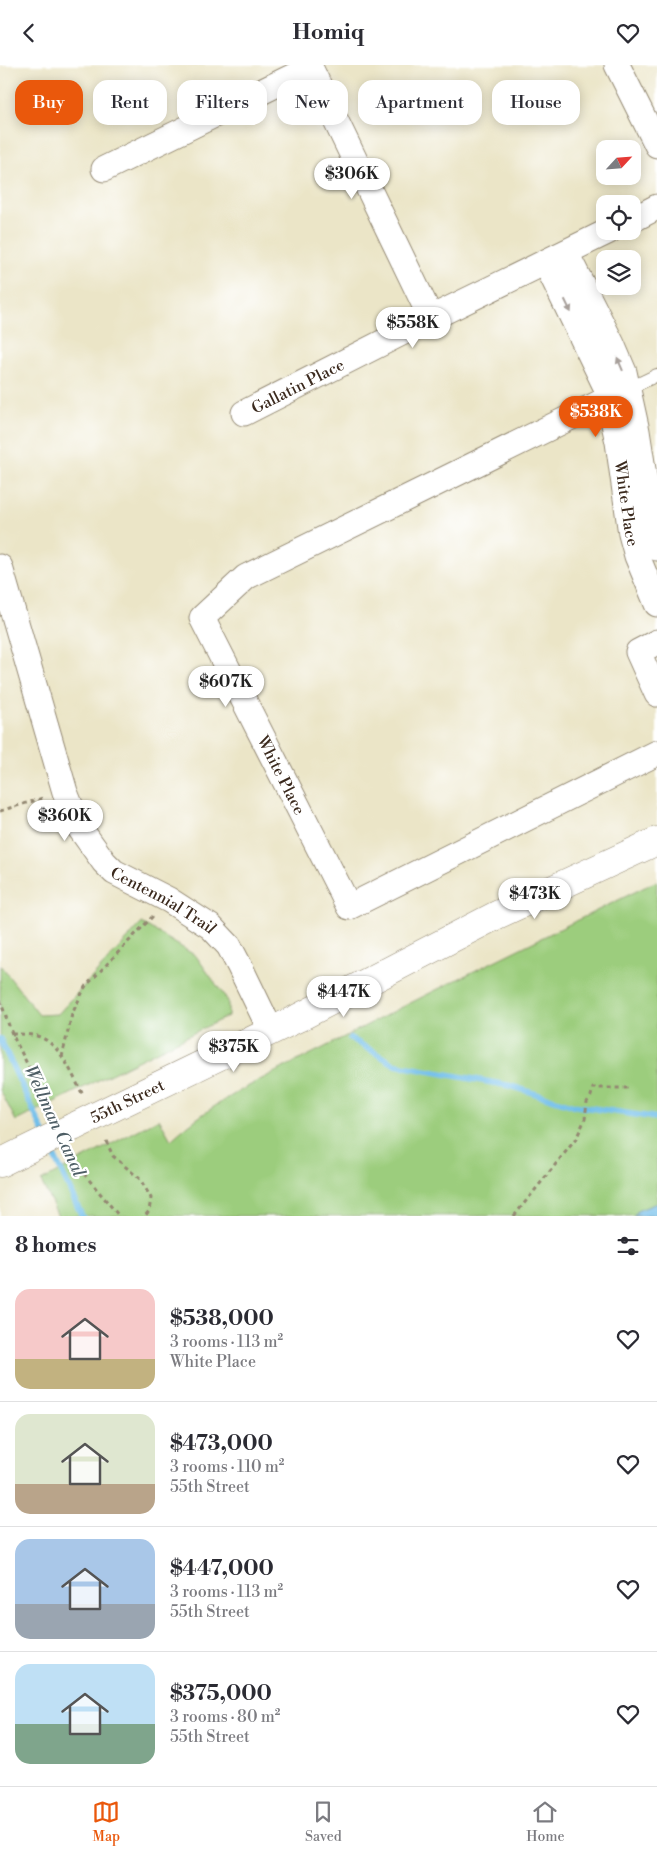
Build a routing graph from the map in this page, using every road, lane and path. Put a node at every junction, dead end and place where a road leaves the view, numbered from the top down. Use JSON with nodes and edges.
{"nodes":[{"id":1,"x":617,"y":65,"type":"edge"},
{"id":2,"x":310,"y":66,"type":"edge"},
{"id":3,"x":657,"y":145,"type":"edge"},
{"id":4,"x":104,"y":169,"type":"dead end"},
{"id":5,"x":657,"y":207,"type":"edge"},
{"id":6,"x":641,"y":215,"type":"edge"},
{"id":7,"x":596,"y":238,"type":"edge"},
{"id":8,"x":556,"y":258,"type":"junction"},
{"id":9,"x":431,"y":318,"type":"junction"},
{"id":10,"x":657,"y":375,"type":"edge"},
{"id":11,"x":618,"y":394,"type":"junction"},
{"id":12,"x":244,"y":413,"type":"dead end"},
{"id":13,"x":657,"y":548,"type":"edge"},
{"id":14,"x":0,"y":567,"type":"edge"},
{"id":15,"x":657,"y":604,"type":"edge"},
{"id":16,"x":657,"y":642,"type":"edge"},
{"id":17,"x":657,"y":695,"type":"edge"},
{"id":18,"x":657,"y":753,"type":"edge"},
{"id":19,"x":65,"y":792,"type":"junction"},
{"id":20,"x":0,"y":811,"type":"edge"},
{"id":21,"x":657,"y":841,"type":"edge"},
{"id":22,"x":169,"y":900,"type":"junction"},
{"id":23,"x":0,"y":1000,"type":"edge"},
{"id":24,"x":271,"y":1031,"type":"junction"},
{"id":25,"x":62,"y":1057,"type":"junction"},
{"id":26,"x":628,"y":1088,"type":"dead end"},
{"id":27,"x":84,"y":1096,"type":"dead end"},
{"id":28,"x":106,"y":1141,"type":"dead end"},
{"id":29,"x":11,"y":1157,"type":"edge"},
{"id":30,"x":145,"y":1216,"type":"edge"},
{"id":31,"x":514,"y":1216,"type":"edge"}],
"edges":[{"from":1,"to":3,"type":"street"},
{"from":2,"to":4,"type":"street"},
{"from":2,"to":9,"type":"street"},
{"from":5,"to":6,"type":"street"},
{"from":7,"to":8,"type":"street","name":"Gallatin Place"},
{"from":8,"to":9,"type":"street","name":"Gallatin Place"},
{"from":8,"to":11,"type":"street","name":"White Place"},
{"from":9,"to":12,"type":"street","name":"Gallatin Place"},
{"from":10,"to":11,"type":"lane"},
{"from":11,"to":13,"type":"street","name":"White Place"},
{"from":11,"to":15,"type":"street","name":"White Place"},
{"from":11,"to":18,"type":"street","name":"White Place"},
{"from":14,"to":19,"type":"street","name":"Centennial Trail"},
{"from":16,"to":17,"type":"street"},
{"from":19,"to":20,"type":"path"},
{"from":19,"to":22,"type":"street","name":"Centennial Trail"},
{"from":21,"to":24,"type":"main road","name":"55th Street"},
{"from":22,"to":24,"type":"street","name":"Centennial Trail"},
{"from":22,"to":25,"type":"path"},
{"from":23,"to":25,"type":"path"},
{"from":24,"to":29,"type":"main road","name":"55th Street","bridge":true},
{"from":25,"to":27,"type":"path"},
{"from":26,"to":31,"type":"path"},
{"from":28,"to":30,"type":"path"}]}
